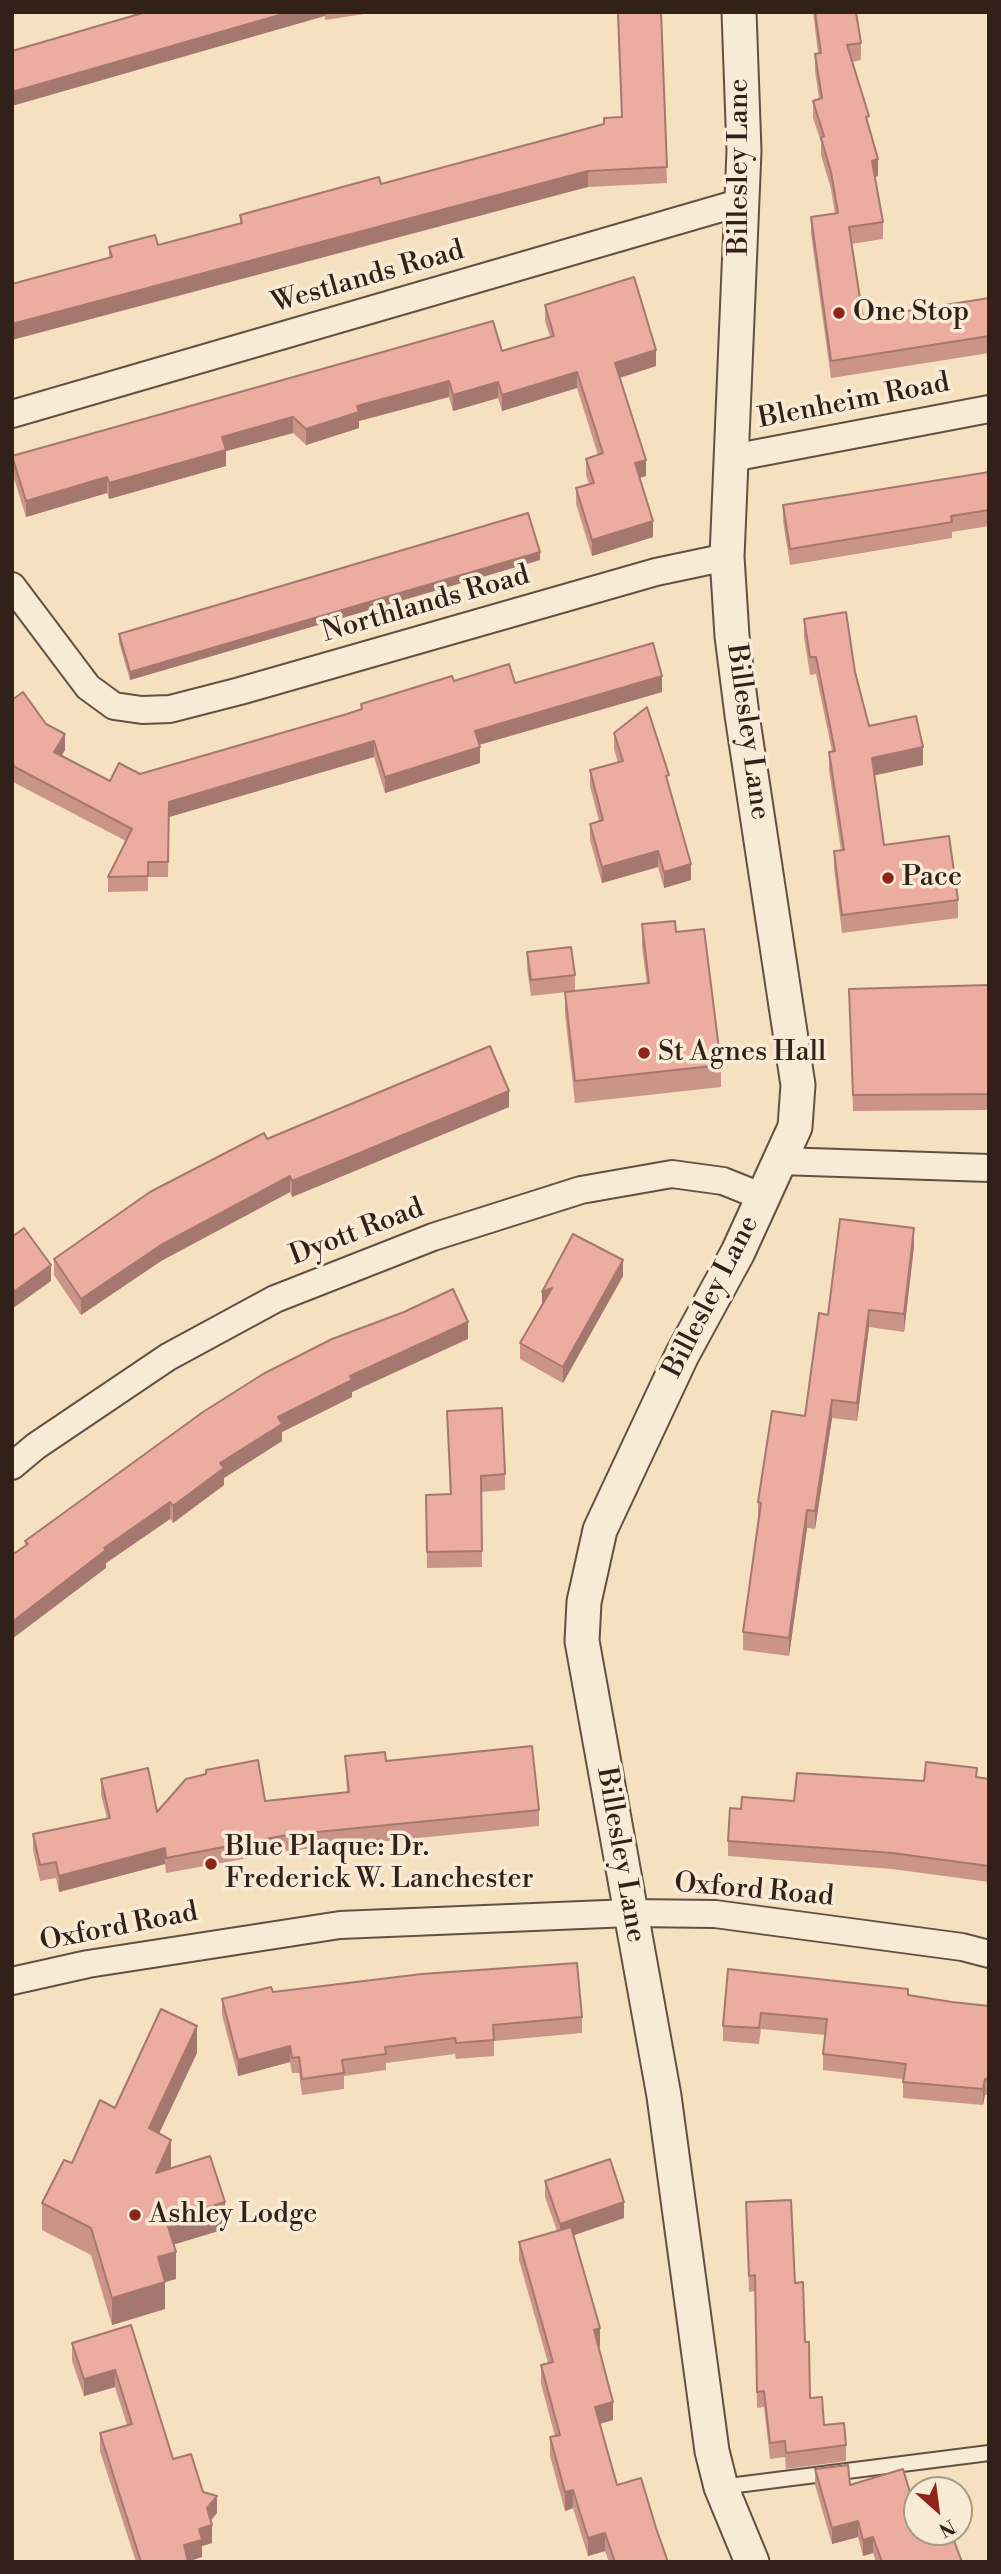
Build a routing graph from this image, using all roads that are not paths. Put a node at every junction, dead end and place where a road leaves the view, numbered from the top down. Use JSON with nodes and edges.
{"nodes":[{"id":1,"x":739,"y":12,"type":"edge"},
{"id":2,"x":742,"y":202,"type":"junction"},
{"id":3,"x":989,"y":409,"type":"edge"},
{"id":4,"x":12,"y":414,"type":"edge"},
{"id":5,"x":732,"y":458,"type":"junction"},
{"id":6,"x":727,"y":557,"type":"junction"},
{"id":7,"x":12,"y":586,"type":"edge"},
{"id":8,"x":780,"y":1161,"type":"junction"},
{"id":9,"x":989,"y":1168,"type":"edge"},
{"id":10,"x":763,"y":1197,"type":"junction"},
{"id":11,"x":12,"y":1466,"type":"edge"},
{"id":12,"x":630,"y":1913,"type":"junction"},
{"id":13,"x":989,"y":1954,"type":"edge"},
{"id":14,"x":12,"y":1981,"type":"edge"},
{"id":15,"x":989,"y":2453,"type":"edge"},
{"id":16,"x":721,"y":2487,"type":"junction"},
{"id":17,"x":752,"y":2562,"type":"edge"}],
"edges":[{"from":1,"to":2,"type":"street","name":"Billesley Lane"},
{"from":2,"to":4,"type":"street","name":"Westlands Road"},
{"from":2,"to":5,"type":"street","name":"Billesley Lane"},
{"from":3,"to":5,"type":"street","name":"Blenheim Road"},
{"from":5,"to":6,"type":"street","name":"Billesley Lane"},
{"from":6,"to":7,"type":"street","name":"Northlands Road"},
{"from":6,"to":8,"type":"street","name":"Billesley Lane"},
{"from":8,"to":9,"type":"street"},
{"from":8,"to":10,"type":"street","name":"Billesley Lane"},
{"from":10,"to":11,"type":"street","name":"Dyott Road"},
{"from":10,"to":12,"type":"street","name":"Billesley Lane"},
{"from":12,"to":13,"type":"street","name":"Oxford Road"},
{"from":12,"to":14,"type":"street","name":"Oxford Road"},
{"from":12,"to":16,"type":"street","name":"Billesley Lane"},
{"from":15,"to":16,"type":"lane"},
{"from":16,"to":17,"type":"street","name":"Billesley Lane"}]}
